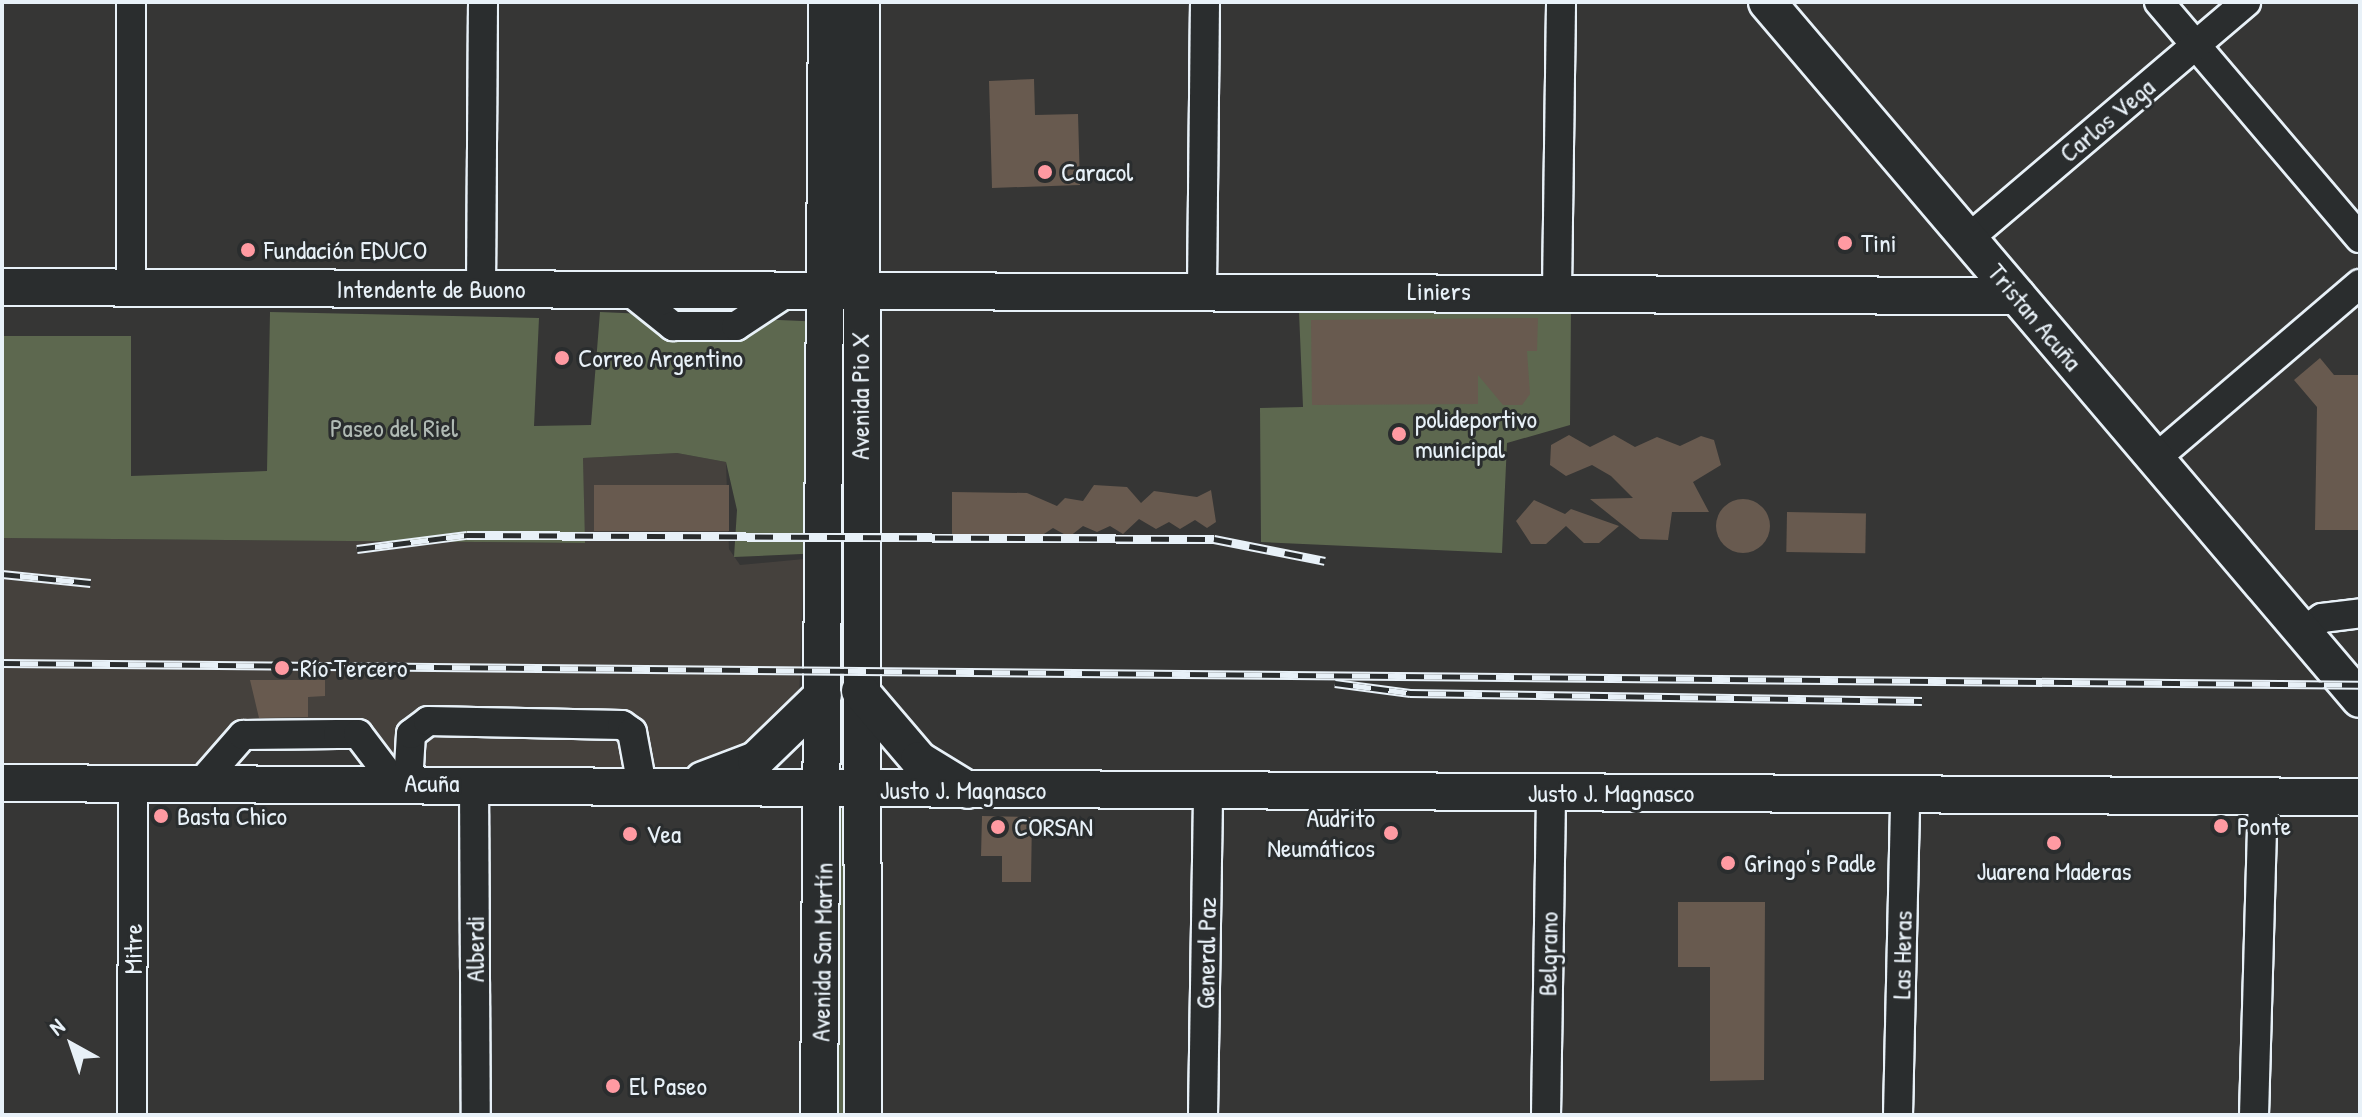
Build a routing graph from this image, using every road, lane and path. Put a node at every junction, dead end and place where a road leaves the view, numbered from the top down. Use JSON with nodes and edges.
{"nodes":[{"id":1,"x":131,"y":2,"type":"edge"},
{"id":2,"x":483,"y":2,"type":"edge"},
{"id":3,"x":827,"y":2,"type":"edge"},
{"id":4,"x":861,"y":2,"type":"edge"},
{"id":5,"x":1205,"y":2,"type":"edge"},
{"id":6,"x":1561,"y":2,"type":"edge"},
{"id":7,"x":2159,"y":2,"type":"edge"},
{"id":8,"x":2246,"y":2,"type":"edge"},
{"id":9,"x":1779,"y":6,"type":"edge"},
{"id":10,"x":2196,"y":45,"type":"junction"},
{"id":11,"x":1969,"y":238,"type":"junction"},
{"id":12,"x":2360,"y":238,"type":"edge"},
{"id":13,"x":2360,"y":284,"type":"edge"},
{"id":14,"x":2,"y":287,"type":"edge"},
{"id":15,"x":131,"y":288,"type":"junction"},
{"id":16,"x":481,"y":289,"type":"junction"},
{"id":17,"x":1202,"y":289,"type":"junction"},
{"id":18,"x":843,"y":291,"type":"junction"},
{"id":19,"x":1557,"y":291,"type":"junction"},
{"id":20,"x":2017,"y":296,"type":"junction"},
{"id":21,"x":2156,"y":458,"type":"junction"},
{"id":22,"x":2360,"y":613,"type":"edge"},
{"id":23,"x":2305,"y":630,"type":"junction"},
{"id":24,"x":860,"y":691,"type":"junction"},
{"id":25,"x":823,"y":695,"type":"junction"},
{"id":26,"x":2360,"y":699,"type":"edge"},
{"id":27,"x":2,"y":783,"type":"edge"},
{"id":28,"x":201,"y":783,"type":"junction"},
{"id":29,"x":402,"y":783,"type":"junction"},
{"id":30,"x":474,"y":783,"type":"junction"},
{"id":31,"x":133,"y":784,"type":"junction"},
{"id":32,"x":642,"y":786,"type":"junction"},
{"id":33,"x":686,"y":786,"type":"junction"},
{"id":34,"x":825,"y":789,"type":"junction"},
{"id":35,"x":862,"y":789,"type":"junction"},
{"id":36,"x":968,"y":790,"type":"junction"},
{"id":37,"x":1208,"y":791,"type":"junction"},
{"id":38,"x":1551,"y":793,"type":"junction"},
{"id":39,"x":1905,"y":795,"type":"junction"},
{"id":40,"x":2263,"y":796,"type":"junction"},
{"id":41,"x":2360,"y":797,"type":"edge"},
{"id":42,"x":132,"y":1115,"type":"edge"},
{"id":43,"x":476,"y":1115,"type":"edge"},
{"id":44,"x":819,"y":1115,"type":"edge"},
{"id":45,"x":863,"y":1115,"type":"edge"},
{"id":46,"x":1203,"y":1115,"type":"edge"},
{"id":47,"x":1546,"y":1115,"type":"edge"},
{"id":48,"x":1898,"y":1115,"type":"edge"},
{"id":49,"x":2254,"y":1115,"type":"edge"}],
"edges":[{"from":1,"to":15,"type":"street"},
{"from":2,"to":16,"type":"street"},
{"from":3,"to":18,"type":"main road","name":"Avenida Pio X"},
{"from":4,"to":18,"type":"main road","name":"Avenida Pio X"},
{"from":5,"to":17,"type":"street"},
{"from":6,"to":19,"type":"street"},
{"from":7,"to":10,"type":"street"},
{"from":8,"to":10,"type":"street","name":"Carlos Vega"},
{"from":9,"to":11,"type":"main road","name":"Tristan Acuña"},
{"from":10,"to":11,"type":"street","name":"Carlos Vega"},
{"from":10,"to":12,"type":"street"},
{"from":11,"to":20,"type":"main road","name":"Tristan Acuña"},
{"from":13,"to":21,"type":"street"},
{"from":14,"to":15,"type":"main road","name":"Intendente de Buono"},
{"from":15,"to":16,"type":"main road","name":"Intendente de Buono"},
{"from":16,"to":18,"type":"main road","name":"Intendente de Buono"},
{"from":17,"to":18,"type":"main road","name":"Liniers"},
{"from":17,"to":19,"type":"main road","name":"Liniers"},
{"from":18,"to":24,"type":"main road","name":"Avenida Pio X"},
{"from":18,"to":25,"type":"main road","name":"Avenida Pio X"},
{"from":19,"to":20,"type":"main road","name":"Liniers"},
{"from":20,"to":21,"type":"main road","name":"Tristan Acuña"},
{"from":21,"to":23,"type":"main road","name":"Tristan Acuña"},
{"from":22,"to":23,"type":"street"},
{"from":23,"to":26,"type":"main road","name":"Tristan Acuña"},
{"from":24,"to":35,"type":"main road","name":"Avenida Pio X"},
{"from":24,"to":36,"type":"main road"},
{"from":25,"to":33,"type":"main road"},
{"from":25,"to":34,"type":"main road","name":"Avenida Pio X"},
{"from":27,"to":31,"type":"main road","name":"Acuña"},
{"from":28,"to":29,"type":"main road","name":"Acuña"},
{"from":28,"to":29,"type":"street"},
{"from":28,"to":31,"type":"main road","name":"Acuña"},
{"from":29,"to":30,"type":"main road","name":"Acuña"},
{"from":29,"to":32,"type":"street"},
{"from":30,"to":32,"type":"main road","name":"Acuña"},
{"from":30,"to":43,"type":"street","name":"Alberdi"},
{"from":31,"to":42,"type":"street","name":"Mitre"},
{"from":32,"to":33,"type":"main road","name":"Acuña"},
{"from":33,"to":34,"type":"main road","name":"Acuña"},
{"from":34,"to":35,"type":"main road","name":"Acuña"},
{"from":34,"to":44,"type":"main road","name":"Avenida San Martín"},
{"from":35,"to":36,"type":"main road","name":"Justo J. Magnasco"},
{"from":35,"to":45,"type":"main road","name":"Avenida San Martín"},
{"from":36,"to":37,"type":"main road","name":"Justo J. Magnasco"},
{"from":37,"to":38,"type":"main road","name":"Justo J. Magnasco"},
{"from":37,"to":46,"type":"street","name":"General Paz"},
{"from":38,"to":39,"type":"main road","name":"Justo J. Magnasco"},
{"from":38,"to":47,"type":"street","name":"Belgrano"},
{"from":39,"to":40,"type":"main road","name":"Justo J. Magnasco"},
{"from":39,"to":48,"type":"street","name":"Las Heras"},
{"from":40,"to":41,"type":"main road","name":"Justo J. Magnasco"},
{"from":40,"to":49,"type":"street"}]}
